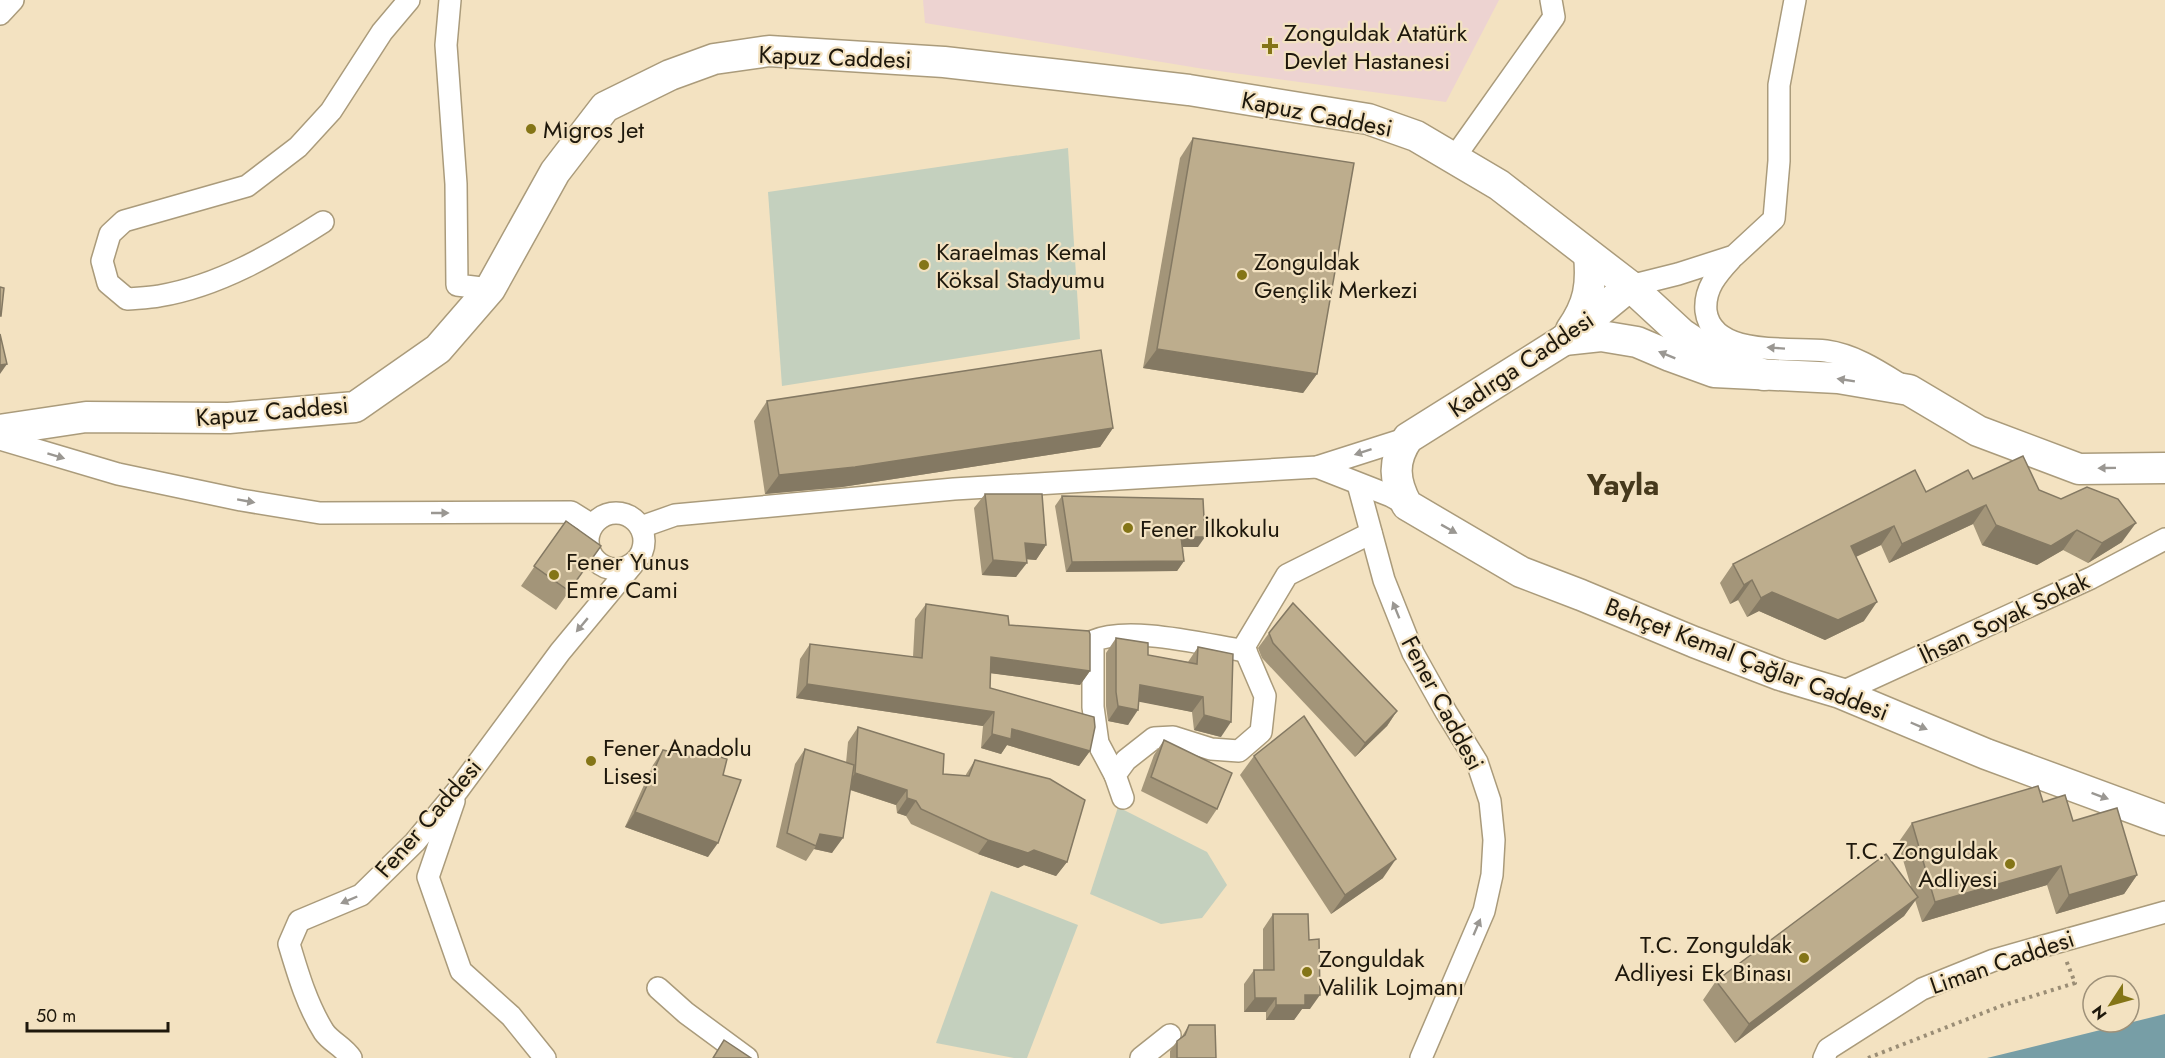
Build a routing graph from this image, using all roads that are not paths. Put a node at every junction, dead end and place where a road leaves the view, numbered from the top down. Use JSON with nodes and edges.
{"nodes":[{"id":1,"x":13,"y":0,"type":"edge"},
{"id":2,"x":409,"y":0,"type":"edge"},
{"id":3,"x":450,"y":0,"type":"edge"},
{"id":4,"x":1569,"y":0,"type":"edge"},
{"id":5,"x":1794,"y":0,"type":"edge"},
{"id":6,"x":1553,"y":9,"type":"edge"},
{"id":7,"x":0,"y":14,"type":"edge"},
{"id":8,"x":1454,"y":158,"type":"junction"},
{"id":9,"x":323,"y":222,"type":"dead end"},
{"id":10,"x":1589,"y":255,"type":"junction"},
{"id":11,"x":1734,"y":256,"type":"junction"},
{"id":12,"x":1630,"y":286,"type":"junction"},
{"id":13,"x":490,"y":289,"type":"junction"},
{"id":14,"x":1564,"y":340,"type":"junction"},
{"id":15,"x":1764,"y":375,"type":"junction"},
{"id":16,"x":1909,"y":390,"type":"junction"},
{"id":17,"x":0,"y":430,"type":"edge"},
{"id":18,"x":1408,"y":438,"type":"junction"},
{"id":19,"x":0,"y":439,"type":"edge"},
{"id":20,"x":1317,"y":467,"type":"junction"},
{"id":21,"x":2165,"y":468,"type":"edge"},
{"id":22,"x":1358,"y":484,"type":"junction"},
{"id":23,"x":1407,"y":505,"type":"junction"},
{"id":24,"x":592,"y":525,"type":"junction"},
{"id":25,"x":641,"y":527,"type":"junction"},
{"id":26,"x":1371,"y":533,"type":"junction"},
{"id":27,"x":2165,"y":539,"type":"edge"},
{"id":28,"x":633,"y":564,"type":"junction"},
{"id":29,"x":1246,"y":651,"type":"junction"},
{"id":30,"x":1840,"y":693,"type":"junction"},
{"id":31,"x":1115,"y":775,"type":"junction"},
{"id":32,"x":458,"y":790,"type":"junction"},
{"id":33,"x":1123,"y":798,"type":"dead end"},
{"id":34,"x":2165,"y":820,"type":"edge"},
{"id":35,"x":2165,"y":912,"type":"edge"},
{"id":36,"x":658,"y":988,"type":"dead end"},
{"id":37,"x":1170,"y":1035,"type":"dead end"},
{"id":38,"x":351,"y":1058,"type":"edge"},
{"id":39,"x":545,"y":1058,"type":"edge"},
{"id":40,"x":747,"y":1058,"type":"edge"},
{"id":41,"x":1141,"y":1058,"type":"edge"},
{"id":42,"x":1421,"y":1058,"type":"edge"},
{"id":43,"x":1824,"y":1058,"type":"edge"}],
"edges":[{"from":1,"to":7,"type":"street"},
{"from":2,"to":9,"type":"street"},
{"from":3,"to":13,"type":"street"},
{"from":4,"to":6,"type":"street"},
{"from":5,"to":11,"type":"street"},
{"from":6,"to":8,"type":"street"},
{"from":8,"to":10,"type":"main road","name":"Kapuz Caddesi"},
{"from":8,"to":13,"type":"main road","name":"Kapuz Caddesi"},
{"from":10,"to":12,"type":"main road","name":"Kapuz Caddesi"},
{"from":10,"to":14,"type":"main road"},
{"from":11,"to":12,"type":"street"},
{"from":16,"to":11,"type":"street","one_way":true},
{"from":12,"to":14,"type":"main road","name":"Kadırga Caddesi"},
{"from":12,"to":15,"type":"main road","name":"Kapuz Caddesi"},
{"from":13,"to":17,"type":"main road","name":"Kapuz Caddesi"},
{"from":15,"to":14,"type":"main road","one_way":true},
{"from":14,"to":18,"type":"main road","name":"Kadırga Caddesi"},
{"from":16,"to":15,"type":"main road","one_way":true},
{"from":21,"to":16,"type":"main road","one_way":true},
{"from":18,"to":20,"type":"street","one_way":true},
{"from":18,"to":23,"type":"main road"},
{"from":19,"to":24,"type":"street","one_way":true},
{"from":20,"to":22,"type":"street"},
{"from":20,"to":25,"type":"street"},
{"from":22,"to":23,"type":"street"},
{"from":22,"to":26,"type":"street","name":"Fener Caddesi"},
{"from":23,"to":30,"type":"main road","name":"Behçet Kemal Çağlar Caddesi","one_way":true},
{"from":24,"to":25,"type":"street"},
{"from":24,"to":28,"type":"street"},
{"from":25,"to":28,"type":"street"},
{"from":26,"to":29,"type":"street"},
{"from":42,"to":26,"type":"street","name":"Fener Caddesi","one_way":true},
{"from":27,"to":30,"type":"street","name":"İhsan Soyak Sokak"},
{"from":28,"to":32,"type":"street","name":"Fener Caddesi","one_way":true},
{"from":29,"to":31,"type":"street"},
{"from":29,"to":31,"type":"street"},
{"from":30,"to":34,"type":"main road","name":"Behçet Kemal Çağlar Caddesi","one_way":true},
{"from":31,"to":33,"type":"street"},
{"from":32,"to":38,"type":"street","name":"Fener Caddesi","one_way":true},
{"from":32,"to":39,"type":"street"},
{"from":35,"to":43,"type":"street","name":"Liman Caddesi"},
{"from":36,"to":40,"type":"street"},
{"from":37,"to":41,"type":"street"}]}
